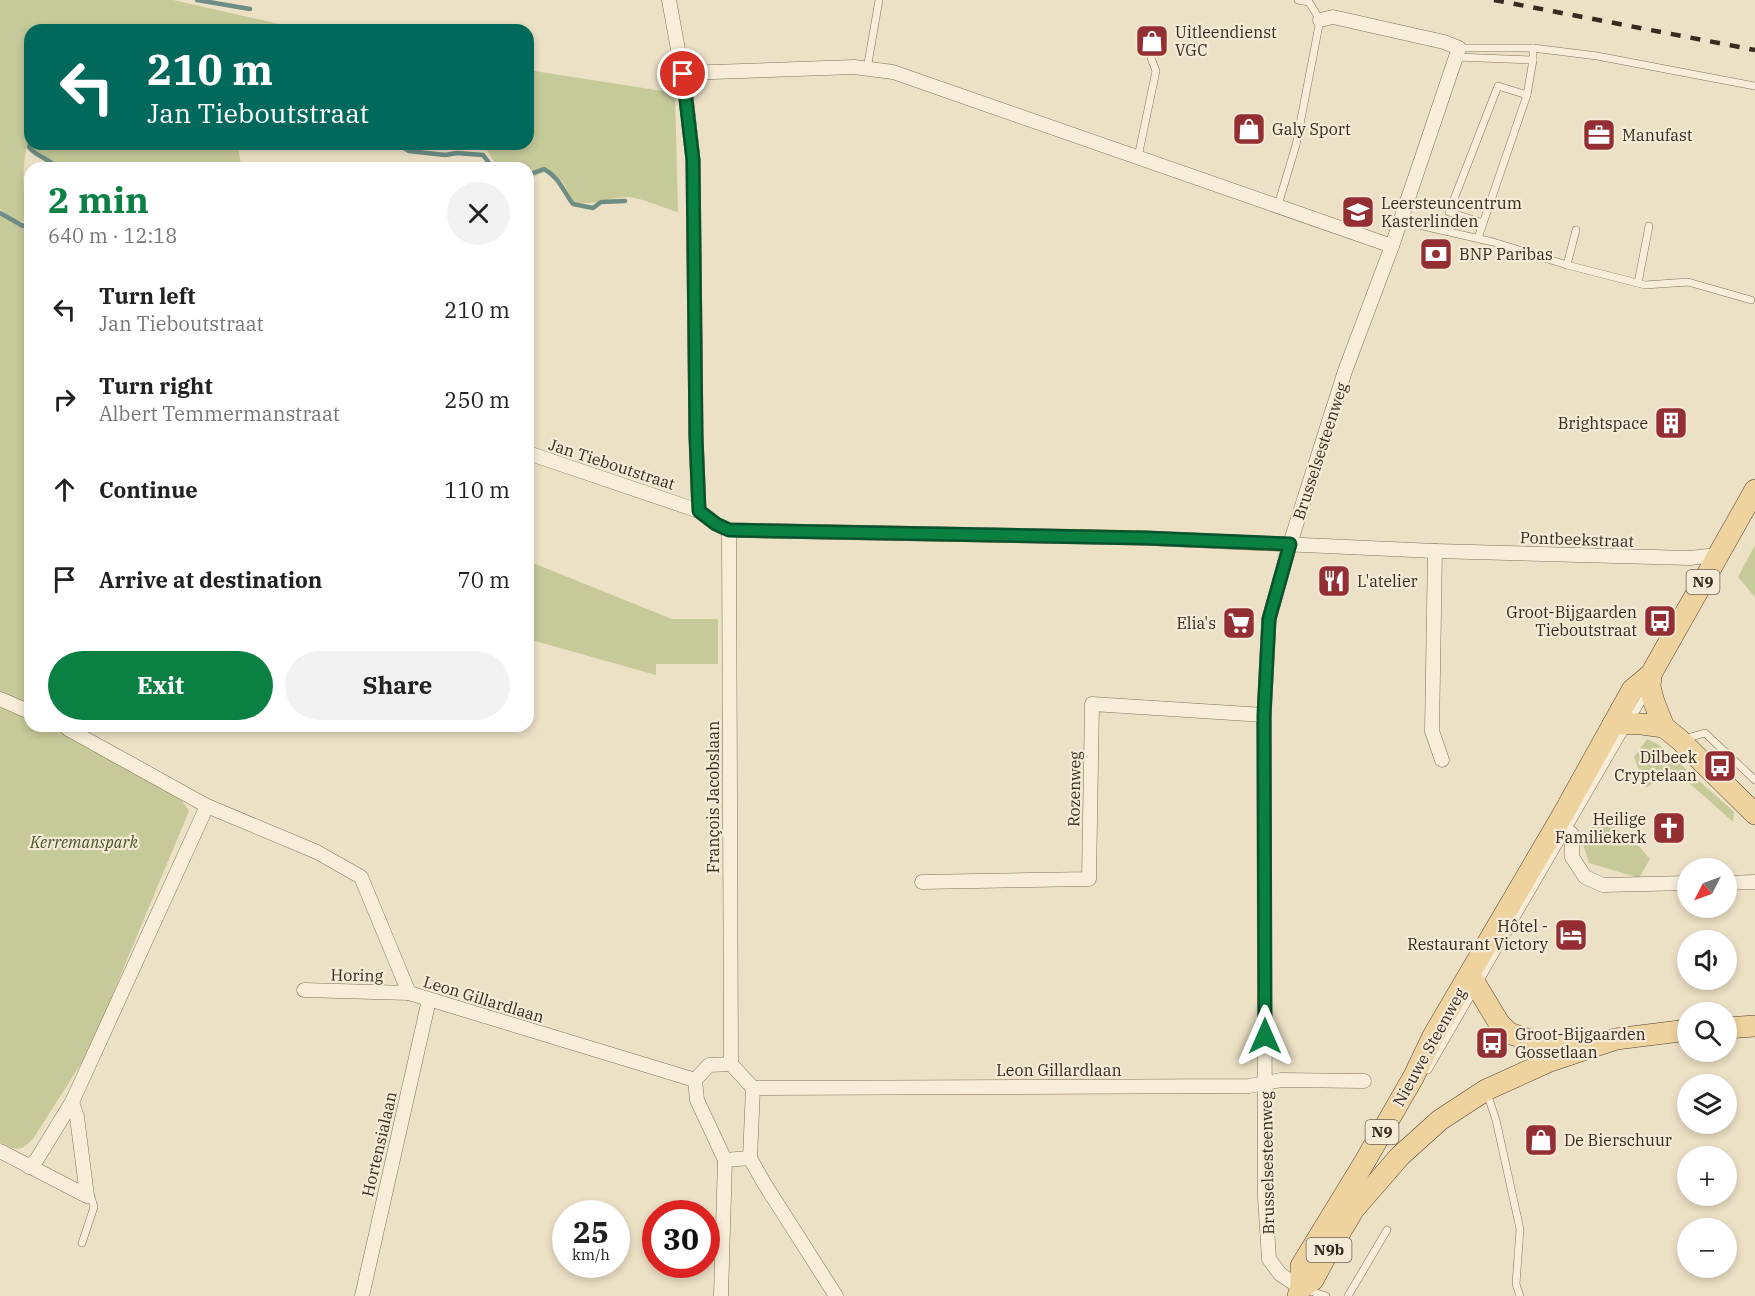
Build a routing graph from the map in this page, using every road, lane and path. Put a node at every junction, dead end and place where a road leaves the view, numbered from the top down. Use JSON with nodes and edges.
{"nodes":[{"id":1,"x":669,"y":0,"type":"edge"},
{"id":2,"x":879,"y":0,"type":"edge"},
{"id":3,"x":1298,"y":0,"type":"edge"},
{"id":4,"x":1320,"y":20,"type":"junction"},
{"id":5,"x":1152,"y":48,"type":"dead end"},
{"id":6,"x":1533,"y":48,"type":"junction"},
{"id":7,"x":1458,"y":52,"type":"junction"},
{"id":8,"x":1533,"y":60,"type":"junction"},
{"id":9,"x":867,"y":69,"type":"junction"},
{"id":10,"x":683,"y":74,"type":"junction"},
{"id":11,"x":1755,"y":86,"type":"edge"},
{"id":12,"x":1527,"y":95,"type":"junction"},
{"id":13,"x":1138,"y":157,"type":"junction"},
{"id":14,"x":1278,"y":205,"type":"junction"},
{"id":15,"x":1401,"y":221,"type":"junction"},
{"id":16,"x":1484,"y":223,"type":"junction"},
{"id":17,"x":1649,"y":226,"type":"dead end"},
{"id":18,"x":1576,"y":230,"type":"dead end"},
{"id":19,"x":1478,"y":238,"type":"junction"},
{"id":20,"x":1392,"y":246,"type":"junction"},
{"id":21,"x":1567,"y":265,"type":"junction"},
{"id":22,"x":1638,"y":283,"type":"junction"},
{"id":23,"x":1751,"y":300,"type":"dead end"},
{"id":24,"x":534,"y":455,"type":"edge"},
{"id":25,"x":1755,"y":490,"type":"edge"},
{"id":26,"x":699,"y":511,"type":"junction"},
{"id":27,"x":729,"y":530,"type":"junction"},
{"id":28,"x":1290,"y":544,"type":"junction"},
{"id":29,"x":1435,"y":551,"type":"junction"},
{"id":30,"x":1718,"y":555,"type":"junction"},
{"id":31,"x":1651,"y":680,"type":"junction"},
{"id":32,"x":0,"y":699,"type":"edge"},
{"id":33,"x":24,"y":709,"type":"edge"},
{"id":34,"x":1264,"y":715,"type":"junction"},
{"id":35,"x":1621,"y":724,"type":"junction"},
{"id":36,"x":76,"y":732,"type":"edge"},
{"id":37,"x":1672,"y":734,"type":"junction"},
{"id":38,"x":1442,"y":760,"type":"dead end"},
{"id":39,"x":1755,"y":780,"type":"edge"},
{"id":40,"x":207,"y":806,"type":"junction"},
{"id":41,"x":1755,"y":814,"type":"edge"},
{"id":42,"x":1564,"y":823,"type":"junction"},
{"id":43,"x":922,"y":882,"type":"dead end"},
{"id":44,"x":1755,"y":882,"type":"edge"},
{"id":45,"x":1677,"y":883,"type":"edge"},
{"id":46,"x":1737,"y":883,"type":"edge"},
{"id":47,"x":1473,"y":981,"type":"junction"},
{"id":48,"x":304,"y":990,"type":"dead end"},
{"id":49,"x":409,"y":993,"type":"junction"},
{"id":50,"x":429,"y":1000,"type":"junction"},
{"id":51,"x":1755,"y":1026,"type":"edge"},
{"id":52,"x":1737,"y":1027,"type":"edge"},
{"id":53,"x":1677,"y":1031,"type":"edge"},
{"id":54,"x":1616,"y":1039,"type":"junction"},
{"id":55,"x":731,"y":1064,"type":"junction"},
{"id":56,"x":1424,"y":1077,"type":"dead end"},
{"id":57,"x":695,"y":1080,"type":"junction"},
{"id":58,"x":1364,"y":1081,"type":"dead end"},
{"id":59,"x":1265,"y":1082,"type":"junction"},
{"id":60,"x":753,"y":1088,"type":"junction"},
{"id":61,"x":1486,"y":1090,"type":"junction"},
{"id":62,"x":72,"y":1102,"type":"junction"},
{"id":63,"x":0,"y":1151,"type":"edge"},
{"id":64,"x":750,"y":1158,"type":"junction"},
{"id":65,"x":725,"y":1160,"type":"junction"},
{"id":66,"x":29,"y":1167,"type":"junction"},
{"id":67,"x":1361,"y":1187,"type":"dead end"},
{"id":68,"x":87,"y":1196,"type":"junction"},
{"id":69,"x":1354,"y":1209,"type":"junction"},
{"id":70,"x":1387,"y":1230,"type":"dead end"},
{"id":71,"x":82,"y":1243,"type":"dead end"},
{"id":72,"x":1300,"y":1292,"type":"edge"},
{"id":73,"x":362,"y":1296,"type":"edge"},
{"id":74,"x":721,"y":1296,"type":"edge"},
{"id":75,"x":836,"y":1296,"type":"edge"},
{"id":76,"x":1326,"y":1296,"type":"edge"},
{"id":77,"x":1348,"y":1296,"type":"edge"},
{"id":78,"x":1520,"y":1296,"type":"edge"}],
"edges":[{"from":1,"to":10,"type":"street"},
{"from":2,"to":9,"type":"lane"},
{"from":3,"to":4,"type":"lane"},
{"from":4,"to":7,"type":"street"},
{"from":4,"to":14,"type":"lane"},
{"from":5,"to":13,"type":"lane"},
{"from":6,"to":7,"type":"lane"},
{"from":6,"to":8,"type":"lane"},
{"from":6,"to":11,"type":"lane"},
{"from":7,"to":8,"type":"lane"},
{"from":7,"to":15,"type":"street","name":"Brusselsesteenweg"},
{"from":8,"to":12,"type":"lane"},
{"from":9,"to":10,"type":"street"},
{"from":9,"to":13,"type":"street"},
{"from":10,"to":26,"type":"street"},
{"from":12,"to":16,"type":"lane"},
{"from":12,"to":16,"type":"lane"},
{"from":13,"to":14,"type":"street"},
{"from":14,"to":20,"type":"street"},
{"from":15,"to":19,"type":"lane"},
{"from":15,"to":20,"type":"street","name":"Brusselsesteenweg"},
{"from":16,"to":19,"type":"lane"},
{"from":17,"to":22,"type":"lane"},
{"from":18,"to":21,"type":"lane"},
{"from":19,"to":21,"type":"lane"},
{"from":20,"to":28,"type":"street","name":"Brusselsesteenweg"},
{"from":21,"to":22,"type":"lane"},
{"from":22,"to":23,"type":"lane"},
{"from":24,"to":26,"type":"street","name":"Jan Tieboutstraat"},
{"from":25,"to":30,"type":"main road","number":"N9"},
{"from":26,"to":27,"type":"street","name":"Jan Tieboutstraat"},
{"from":27,"to":28,"type":"street"},
{"from":27,"to":55,"type":"street","name":"François Jacobslaan"},
{"from":28,"to":29,"type":"street","name":"Pontbeekstraat"},
{"from":28,"to":34,"type":"street","name":"Brusselsesteenweg"},
{"from":29,"to":30,"type":"street","name":"Pontbeekstraat"},
{"from":29,"to":38,"type":"street"},
{"from":30,"to":31,"type":"main road","number":"N9"},
{"from":31,"to":35,"type":"main road","number":"N9"},
{"from":31,"to":37,"type":"main road"},
{"from":32,"to":33,"type":"street"},
{"from":34,"to":43,"type":"street","name":"Rozenweg"},
{"from":34,"to":59,"type":"street","name":"Brusselsesteenweg"},
{"from":35,"to":37,"type":"main road"},
{"from":35,"to":42,"type":"main road","number":"N9"},
{"from":36,"to":40,"type":"street","name":"Leon Gillardlaan"},
{"from":37,"to":39,"type":"lane"},
{"from":37,"to":41,"type":"main road"},
{"from":40,"to":49,"type":"street","name":"Leon Gillardlaan"},
{"from":40,"to":62,"type":"street"},
{"from":42,"to":45,"type":"street"},
{"from":42,"to":47,"type":"main road","number":"N9"},
{"from":44,"to":46,"type":"street"},
{"from":47,"to":54,"type":"main road","number":"N9b"},
{"from":47,"to":56,"type":"lane","number":"N9"},
{"from":47,"to":72,"type":"main road","name":"Nieuwe Steenweg","number":"N9"},
{"from":48,"to":49,"type":"street","name":"Horing"},
{"from":49,"to":50,"type":"street","name":"Leon Gillardlaan"},
{"from":50,"to":57,"type":"street","name":"Leon Gillardlaan"},
{"from":50,"to":73,"type":"street","name":"Hortensialaan"},
{"from":51,"to":52,"type":"main road"},
{"from":53,"to":54,"type":"main road","number":"N9b"},
{"from":54,"to":61,"type":"main road","number":"N9b"},
{"from":55,"to":57,"type":"street"},
{"from":55,"to":60,"type":"street"},
{"from":57,"to":65,"type":"street"},
{"from":58,"to":59,"type":"street","name":"Leon Gillardlaan"},
{"from":59,"to":60,"type":"street","name":"Leon Gillardlaan"},
{"from":59,"to":72,"type":"street","name":"Brusselsesteenweg"},
{"from":60,"to":64,"type":"street"},
{"from":61,"to":69,"type":"main road","number":"N9b"},
{"from":61,"to":78,"type":"lane"},
{"from":62,"to":66,"type":"street"},
{"from":62,"to":68,"type":"street"},
{"from":63,"to":66,"type":"street"},
{"from":64,"to":65,"type":"street"},
{"from":64,"to":75,"type":"street"},
{"from":65,"to":74,"type":"street"},
{"from":66,"to":68,"type":"street"},
{"from":67,"to":69,"type":"lane"},
{"from":68,"to":71,"type":"lane"},
{"from":69,"to":72,"type":"main road","number":"N9b"},
{"from":70,"to":77,"type":"lane"},
{"from":72,"to":76,"type":"lane"}]}
